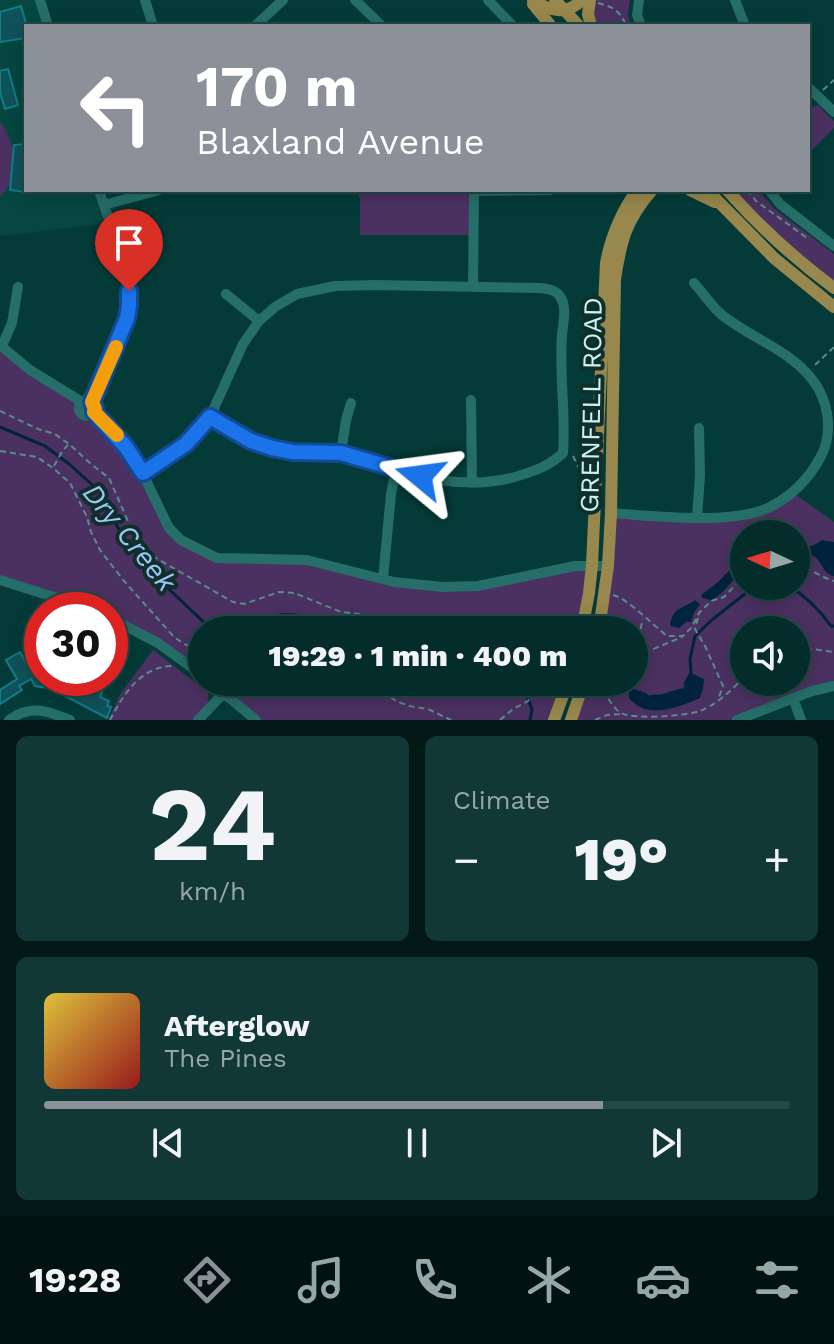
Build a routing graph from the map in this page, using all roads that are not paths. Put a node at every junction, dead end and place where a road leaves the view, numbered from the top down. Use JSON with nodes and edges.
{"nodes":[{"id":1,"x":40,"y":0,"type":"edge"},
{"id":2,"x":145,"y":0,"type":"edge"},
{"id":3,"x":283,"y":0,"type":"edge"},
{"id":4,"x":355,"y":0,"type":"edge"},
{"id":5,"x":488,"y":0,"type":"edge"},
{"id":6,"x":532,"y":0,"type":"edge"},
{"id":7,"x":639,"y":0,"type":"edge"},
{"id":8,"x":735,"y":0,"type":"edge"},
{"id":9,"x":587,"y":1,"type":"edge"},
{"id":10,"x":562,"y":3,"type":"edge"},
{"id":11,"x":47,"y":24,"type":"edge"},
{"id":12,"x":152,"y":24,"type":"edge"},
{"id":13,"x":257,"y":24,"type":"edge"},
{"id":14,"x":380,"y":24,"type":"edge"},
{"id":15,"x":511,"y":24,"type":"edge"},
{"id":16,"x":550,"y":24,"type":"edge"},
{"id":17,"x":566,"y":24,"type":"edge"},
{"id":18,"x":578,"y":24,"type":"edge"},
{"id":19,"x":590,"y":24,"type":"edge"},
{"id":20,"x":640,"y":24,"type":"edge"},
{"id":21,"x":744,"y":24,"type":"edge"},
{"id":22,"x":810,"y":89,"type":"edge"},
{"id":23,"x":834,"y":112,"type":"edge"},
{"id":24,"x":100,"y":192,"type":"edge"},
{"id":25,"x":152,"y":192,"type":"edge"},
{"id":26,"x":474,"y":192,"type":"edge"},
{"id":27,"x":650,"y":192,"type":"edge"},
{"id":28,"x":694,"y":192,"type":"edge"},
{"id":29,"x":709,"y":192,"type":"edge"},
{"id":30,"x":729,"y":192,"type":"edge"},
{"id":31,"x":771,"y":192,"type":"edge"},
{"id":32,"x":633,"y":194,"type":"edge"},
{"id":33,"x":104,"y":205,"type":"junction"},
{"id":34,"x":721,"y":205,"type":"junction"},
{"id":35,"x":834,"y":246,"type":"edge"},
{"id":36,"x":694,"y":283,"type":"dead end"},
{"id":37,"x":18,"y":287,"type":"dead end"},
{"id":38,"x":473,"y":287,"type":"junction"},
{"id":39,"x":834,"y":288,"type":"edge"},
{"id":40,"x":226,"y":294,"type":"dead end"},
{"id":41,"x":834,"y":307,"type":"edge"},
{"id":42,"x":259,"y":321,"type":"junction"},
{"id":43,"x":1,"y":345,"type":"edge"},
{"id":44,"x":471,"y":400,"type":"dead end"},
{"id":45,"x":351,"y":403,"type":"dead end"},
{"id":46,"x":90,"y":405,"type":"junction"},
{"id":47,"x":210,"y":417,"type":"junction"},
{"id":48,"x":699,"y":428,"type":"dead end"},
{"id":49,"x":341,"y":453,"type":"junction"},
{"id":50,"x":396,"y":470,"type":"junction"},
{"id":51,"x":143,"y":473,"type":"junction"},
{"id":52,"x":472,"y":483,"type":"junction"},
{"id":53,"x":611,"y":513,"type":"junction"},
{"id":54,"x":697,"y":518,"type":"junction"},
{"id":55,"x":592,"y":565,"type":"junction"},
{"id":56,"x":608,"y":566,"type":"junction"},
{"id":57,"x":383,"y":579,"type":"junction"},
{"id":58,"x":0,"y":580,"type":"edge"},
{"id":59,"x":38,"y":592,"type":"edge"},
{"id":60,"x":585,"y":616,"type":"edge"},
{"id":61,"x":601,"y":616,"type":"edge"},
{"id":62,"x":128,"y":627,"type":"edge"},
{"id":63,"x":188,"y":665,"type":"edge"},
{"id":64,"x":834,"y":686,"type":"edge"},
{"id":65,"x":221,"y":696,"type":"edge"},
{"id":66,"x":228,"y":696,"type":"edge"},
{"id":67,"x":563,"y":696,"type":"edge"},
{"id":68,"x":584,"y":696,"type":"edge"},
{"id":69,"x":793,"y":698,"type":"junction"},
{"id":70,"x":9,"y":720,"type":"edge"},
{"id":71,"x":70,"y":720,"type":"edge"},
{"id":72,"x":198,"y":720,"type":"edge"},
{"id":73,"x":256,"y":720,"type":"edge"},
{"id":74,"x":554,"y":720,"type":"edge"},
{"id":75,"x":571,"y":720,"type":"edge"},
{"id":76,"x":737,"y":720,"type":"edge"},
{"id":77,"x":801,"y":720,"type":"edge"}],
"edges":[{"from":1,"to":11,"type":"street"},
{"from":2,"to":12,"type":"street"},
{"from":3,"to":13,"type":"street"},
{"from":4,"to":14,"type":"street"},
{"from":5,"to":15,"type":"street"},
{"from":6,"to":10,"type":"main road"},
{"from":6,"to":16,"type":"main road"},
{"from":7,"to":20,"type":"street"},
{"from":8,"to":21,"type":"street"},
{"from":9,"to":10,"type":"main road"},
{"from":9,"to":19,"type":"main road"},
{"from":10,"to":17,"type":"main road"},
{"from":10,"to":18,"type":"main road"},
{"from":22,"to":23,"type":"street"},
{"from":24,"to":33,"type":"street"},
{"from":25,"to":33,"type":"street"},
{"from":26,"to":38,"type":"street"},
{"from":27,"to":53,"type":"main road","name":"GRENFELL ROAD"},
{"from":28,"to":34,"type":"main road"},
{"from":29,"to":34,"type":"main road"},
{"from":30,"to":39,"type":"main road"},
{"from":31,"to":35,"type":"street"},
{"from":32,"to":55,"type":"main road","name":"GRENFELL ROAD"},
{"from":33,"to":46,"type":"street"},
{"from":34,"to":41,"type":"main road"},
{"from":36,"to":54,"type":"street"},
{"from":37,"to":43,"type":"street"},
{"from":38,"to":42,"type":"street"},
{"from":38,"to":52,"type":"street"},
{"from":40,"to":42,"type":"street"},
{"from":42,"to":47,"type":"street"},
{"from":43,"to":46,"type":"street"},
{"from":44,"to":52,"type":"street"},
{"from":45,"to":49,"type":"street"},
{"from":46,"to":51,"type":"street"},
{"from":47,"to":49,"type":"street"},
{"from":47,"to":51,"type":"street"},
{"from":48,"to":54,"type":"street"},
{"from":49,"to":50,"type":"street"},
{"from":50,"to":52,"type":"street"},
{"from":50,"to":57,"type":"street"},
{"from":51,"to":57,"type":"street"},
{"from":53,"to":54,"type":"street"},
{"from":53,"to":56,"type":"main road","name":"GRENFELL ROAD"},
{"from":55,"to":56,"type":"street"},
{"from":55,"to":57,"type":"street"},
{"from":55,"to":60,"type":"main road","name":"GRENFELL ROAD"},
{"from":56,"to":61,"type":"main road","name":"GRENFELL ROAD"},
{"from":58,"to":59,"type":"street"},
{"from":62,"to":63,"type":"street"},
{"from":64,"to":69,"type":"street"},
{"from":65,"to":72,"type":"street"},
{"from":66,"to":73,"type":"street"},
{"from":67,"to":74,"type":"main road"},
{"from":68,"to":75,"type":"main road"},
{"from":69,"to":76,"type":"street"},
{"from":69,"to":77,"type":"street"},
{"from":70,"to":71,"type":"street"}]}
